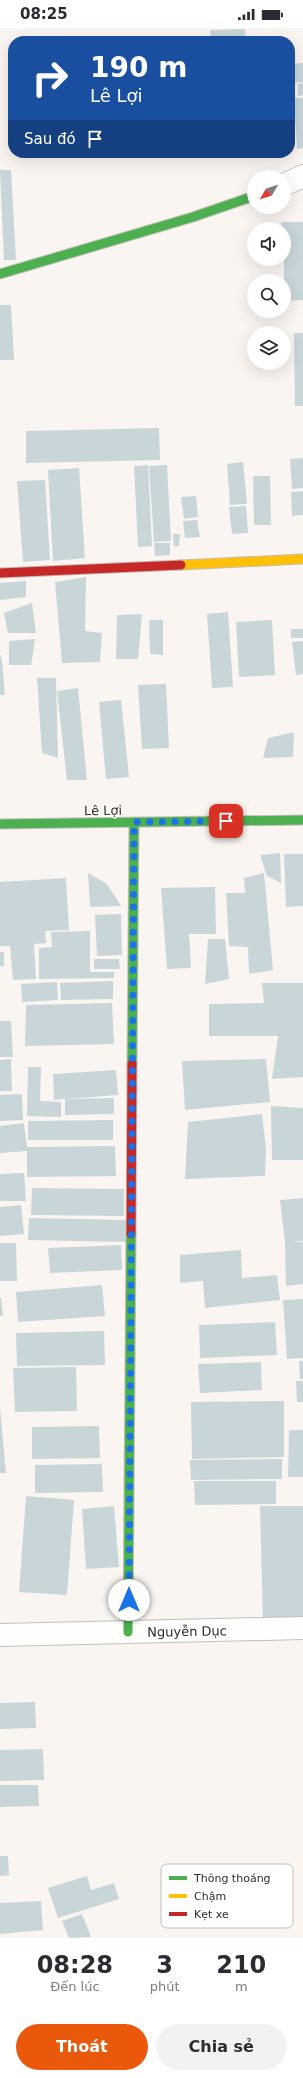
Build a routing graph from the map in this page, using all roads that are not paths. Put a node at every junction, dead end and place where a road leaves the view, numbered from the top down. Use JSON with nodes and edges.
{"nodes":[{"id":1,"x":303,"y":176,"type":"edge"},
{"id":2,"x":291,"y":182,"type":"edge"},
{"id":3,"x":247,"y":198,"type":"edge"},
{"id":4,"x":0,"y":274,"type":"edge"},
{"id":5,"x":303,"y":559,"type":"edge"},
{"id":6,"x":0,"y":573,"type":"edge"},
{"id":7,"x":303,"y":820,"type":"edge"},
{"id":8,"x":134,"y":822,"type":"junction"},
{"id":9,"x":0,"y":824,"type":"edge"},
{"id":10,"x":303,"y":1628,"type":"edge"},
{"id":11,"x":128,"y":1632,"type":"junction"},
{"id":12,"x":0,"y":1635,"type":"edge"}],
"edges":[{"from":1,"to":2,"type":"street"},
{"from":3,"to":4,"type":"street"},
{"from":5,"to":6,"type":"street"},
{"from":7,"to":8,"type":"street","name":"Lê Lợi"},
{"from":8,"to":9,"type":"street","name":"Lê Lợi"},
{"from":8,"to":11,"type":"street"},
{"from":10,"to":11,"type":"street","name":"Nguyễn Dục"},
{"from":11,"to":12,"type":"street","name":"Nguyễn Dục"}]}
